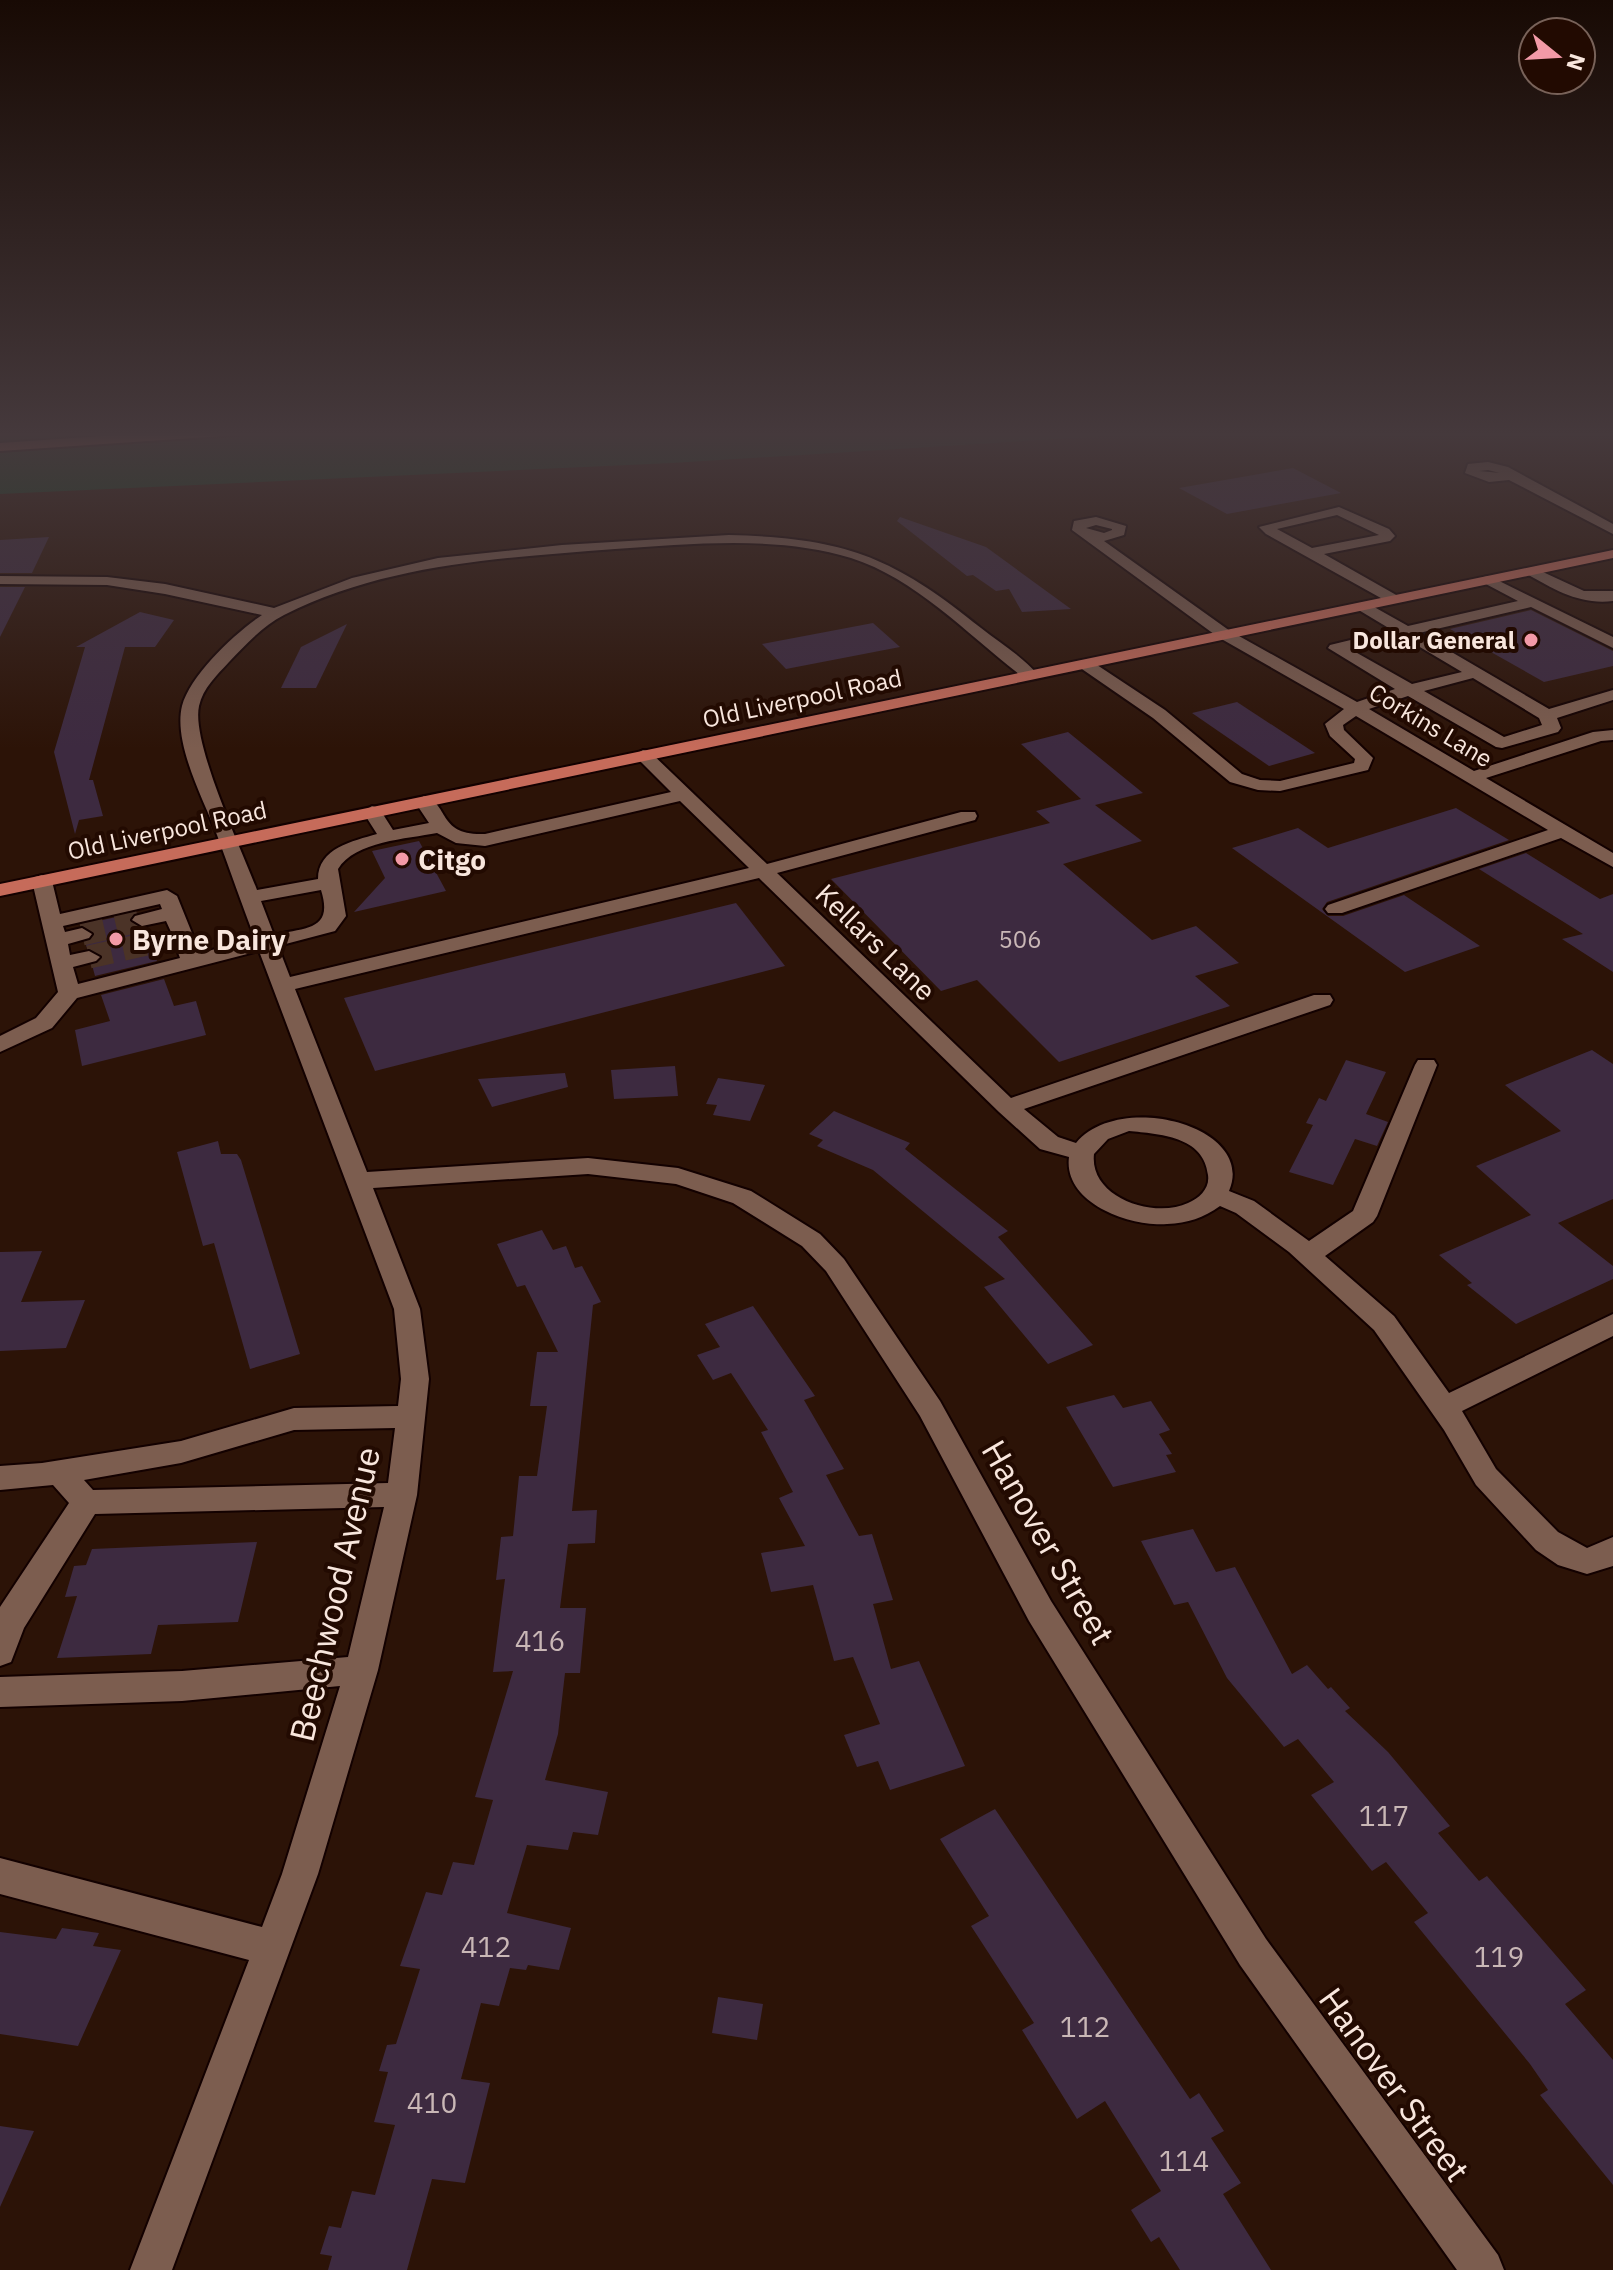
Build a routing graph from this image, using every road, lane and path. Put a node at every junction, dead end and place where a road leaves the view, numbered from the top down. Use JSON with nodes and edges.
{"nodes":[{"id":1,"x":1089,"y":537,"type":"edge"},
{"id":2,"x":1282,"y":537,"type":"edge"},
{"id":3,"x":1384,"y":537,"type":"edge"},
{"id":4,"x":1309,"y":553,"type":"junction"},
{"id":5,"x":1613,"y":554,"type":"edge"},
{"id":6,"x":1532,"y":571,"type":"junction"},
{"id":7,"x":0,"y":580,"type":"edge"},
{"id":8,"x":1489,"y":580,"type":"junction"},
{"id":9,"x":1613,"y":596,"type":"edge"},
{"id":10,"x":1393,"y":599,"type":"junction"},
{"id":11,"x":1533,"y":602,"type":"junction"},
{"id":12,"x":1362,"y":606,"type":"junction"},
{"id":13,"x":276,"y":613,"type":"junction"},
{"id":14,"x":1405,"y":631,"type":"junction"},
{"id":15,"x":1224,"y":634,"type":"junction"},
{"id":16,"x":1613,"y":643,"type":"edge"},
{"id":17,"x":1085,"y":664,"type":"junction"},
{"id":18,"x":1475,"y":673,"type":"junction"},
{"id":19,"x":1030,"y":675,"type":"junction"},
{"id":20,"x":1409,"y":692,"type":"junction"},
{"id":21,"x":1613,"y":695,"type":"edge"},
{"id":22,"x":1358,"y":710,"type":"junction"},
{"id":23,"x":1547,"y":715,"type":"junction"},
{"id":24,"x":1613,"y":735,"type":"edge"},
{"id":25,"x":643,"y":755,"type":"junction"},
{"id":26,"x":1472,"y":777,"type":"junction"},
{"id":27,"x":684,"y":795,"type":"junction"},
{"id":28,"x":424,"y":802,"type":"junction"},
{"id":29,"x":372,"y":812,"type":"junction"},
{"id":30,"x":968,"y":816,"type":"dead end"},
{"id":31,"x":439,"y":827,"type":"junction"},
{"id":32,"x":1564,"y":831,"type":"junction"},
{"id":33,"x":388,"y":837,"type":"junction"},
{"id":34,"x":229,"y":842,"type":"junction"},
{"id":35,"x":1613,"y":861,"type":"edge"},
{"id":36,"x":762,"y":871,"type":"junction"},
{"id":37,"x":42,"y":881,"type":"junction"},
{"id":38,"x":327,"y":883,"type":"junction"},
{"id":39,"x":0,"y":890,"type":"edge"},
{"id":40,"x":249,"y":897,"type":"junction"},
{"id":41,"x":1335,"y":909,"type":"dead end"},
{"id":42,"x":173,"y":913,"type":"junction"},
{"id":43,"x":142,"y":920,"type":"tunnel mouth"},
{"id":44,"x":55,"y":931,"type":"junction"},
{"id":45,"x":82,"y":934,"type":"tunnel mouth"},
{"id":46,"x":182,"y":936,"type":"junction"},
{"id":47,"x":266,"y":941,"type":"junction"},
{"id":48,"x":151,"y":943,"type":"tunnel mouth"},
{"id":49,"x":89,"y":957,"type":"tunnel mouth"},
{"id":50,"x":192,"y":961,"type":"junction"},
{"id":51,"x":62,"y":963,"type":"junction"},
{"id":52,"x":283,"y":985,"type":"junction"},
{"id":53,"x":69,"y":993,"type":"junction"},
{"id":54,"x":1322,"y":1000,"type":"dead end"},
{"id":55,"x":0,"y":1045,"type":"edge"},
{"id":56,"x":1426,"y":1065,"type":"dead end"},
{"id":57,"x":1007,"y":1107,"type":"junction"},
{"id":58,"x":1081,"y":1152,"type":"junction"},
{"id":59,"x":359,"y":1181,"type":"junction"},
{"id":60,"x":1217,"y":1195,"type":"junction"},
{"id":61,"x":1308,"y":1255,"type":"junction"},
{"id":62,"x":1613,"y":1324,"type":"edge"},
{"id":63,"x":1443,"y":1408,"type":"junction"},
{"id":64,"x":411,"y":1417,"type":"junction"},
{"id":65,"x":59,"y":1472,"type":"junction"},
{"id":66,"x":0,"y":1478,"type":"edge"},
{"id":67,"x":402,"y":1495,"type":"junction"},
{"id":68,"x":86,"y":1502,"type":"junction"},
{"id":69,"x":1613,"y":1550,"type":"edge"},
{"id":70,"x":3,"y":1633,"type":"edge"},
{"id":71,"x":362,"y":1670,"type":"junction"},
{"id":72,"x":0,"y":1692,"type":"edge"},
{"id":73,"x":0,"y":1876,"type":"edge"},
{"id":74,"x":272,"y":1948,"type":"junction"},
{"id":75,"x":151,"y":2270,"type":"edge"},
{"id":76,"x":1483,"y":2270,"type":"edge"}],
"edges":[{"from":1,"to":15,"type":"street","name":"Corkins Lane"},
{"from":2,"to":4,"type":"street"},
{"from":3,"to":4,"type":"street"},
{"from":4,"to":10,"type":"street"},
{"from":5,"to":6,"type":"main road","name":"Old Liverpool Road"},
{"from":6,"to":8,"type":"main road","name":"Old Liverpool Road"},
{"from":6,"to":9,"type":"street"},
{"from":7,"to":13,"type":"street"},
{"from":8,"to":10,"type":"main road","name":"Old Liverpool Road"},
{"from":8,"to":11,"type":"street"},
{"from":10,"to":12,"type":"main road","name":"Old Liverpool Road"},
{"from":11,"to":14,"type":"street"},
{"from":11,"to":16,"type":"street"},
{"from":12,"to":14,"type":"street"},
{"from":12,"to":15,"type":"main road","name":"Old Liverpool Road"},
{"from":13,"to":19,"type":"street"},
{"from":13,"to":34,"type":"street","name":"Beechwood Avenue"},
{"from":14,"to":18,"type":"street"},
{"from":14,"to":20,"type":"street"},
{"from":15,"to":17,"type":"main road","name":"Old Liverpool Road"},
{"from":15,"to":22,"type":"street","name":"Corkins Lane"},
{"from":17,"to":19,"type":"main road","name":"Old Liverpool Road"},
{"from":17,"to":22,"type":"street"},
{"from":18,"to":20,"type":"street"},
{"from":18,"to":23,"type":"street"},
{"from":19,"to":25,"type":"main road","name":"Old Liverpool Road"},
{"from":20,"to":22,"type":"street"},
{"from":20,"to":23,"type":"street"},
{"from":21,"to":23,"type":"street"},
{"from":22,"to":26,"type":"street","name":"Corkins Lane"},
{"from":24,"to":26,"type":"street"},
{"from":25,"to":27,"type":"street","name":"Kellars Lane"},
{"from":25,"to":28,"type":"main road","name":"Old Liverpool Road"},
{"from":26,"to":32,"type":"street","name":"Corkins Lane"},
{"from":27,"to":31,"type":"street"},
{"from":27,"to":36,"type":"street","name":"Kellars Lane"},
{"from":28,"to":29,"type":"main road","name":"Old Liverpool Road"},
{"from":28,"to":31,"type":"street"},
{"from":29,"to":33,"type":"street"},
{"from":29,"to":34,"type":"main road","name":"Old Liverpool Road"},
{"from":30,"to":36,"type":"street"},
{"from":31,"to":33,"type":"street"},
{"from":32,"to":35,"type":"street","name":"Corkins Lane"},
{"from":32,"to":41,"type":"street"},
{"from":33,"to":38,"type":"street"},
{"from":34,"to":37,"type":"main road","name":"Old Liverpool Road"},
{"from":34,"to":40,"type":"street","name":"Beechwood Avenue"},
{"from":36,"to":52,"type":"street"},
{"from":36,"to":57,"type":"street","name":"Kellars Lane"},
{"from":37,"to":39,"type":"main road","name":"Old Liverpool Road"},
{"from":37,"to":44,"type":"street"},
{"from":38,"to":40,"type":"street"},
{"from":38,"to":47,"type":"street"},
{"from":40,"to":47,"type":"street","name":"Beechwood Avenue"},
{"from":42,"to":43,"type":"street"},
{"from":42,"to":44,"type":"street"},
{"from":42,"to":46,"type":"street"},
{"from":44,"to":45,"type":"street"},
{"from":44,"to":51,"type":"street"},
{"from":46,"to":48,"type":"street"},
{"from":46,"to":50,"type":"street"},
{"from":47,"to":50,"type":"street"},
{"from":47,"to":52,"type":"street","name":"Beechwood Avenue"},
{"from":49,"to":51,"type":"street"},
{"from":50,"to":53,"type":"street"},
{"from":51,"to":53,"type":"street"},
{"from":52,"to":59,"type":"street","name":"Beechwood Avenue"},
{"from":53,"to":55,"type":"street"},
{"from":54,"to":57,"type":"street"},
{"from":56,"to":61,"type":"street"},
{"from":57,"to":58,"type":"street","name":"Kellars Lane"},
{"from":58,"to":60,"type":"street"},
{"from":58,"to":60,"type":"street"},
{"from":59,"to":64,"type":"street","name":"Beechwood Avenue"},
{"from":59,"to":76,"type":"street","name":"Hanover Street"},
{"from":60,"to":61,"type":"street"},
{"from":61,"to":63,"type":"street"},
{"from":62,"to":63,"type":"street"},
{"from":63,"to":69,"type":"street"},
{"from":64,"to":65,"type":"street"},
{"from":64,"to":67,"type":"street","name":"Beechwood Avenue"},
{"from":65,"to":66,"type":"street"},
{"from":65,"to":68,"type":"street"},
{"from":67,"to":68,"type":"street"},
{"from":67,"to":71,"type":"street","name":"Beechwood Avenue"},
{"from":68,"to":70,"type":"street"},
{"from":71,"to":72,"type":"street"},
{"from":71,"to":74,"type":"street","name":"Beechwood Avenue"},
{"from":73,"to":74,"type":"street"},
{"from":74,"to":75,"type":"street","name":"Beechwood Avenue"}]}
